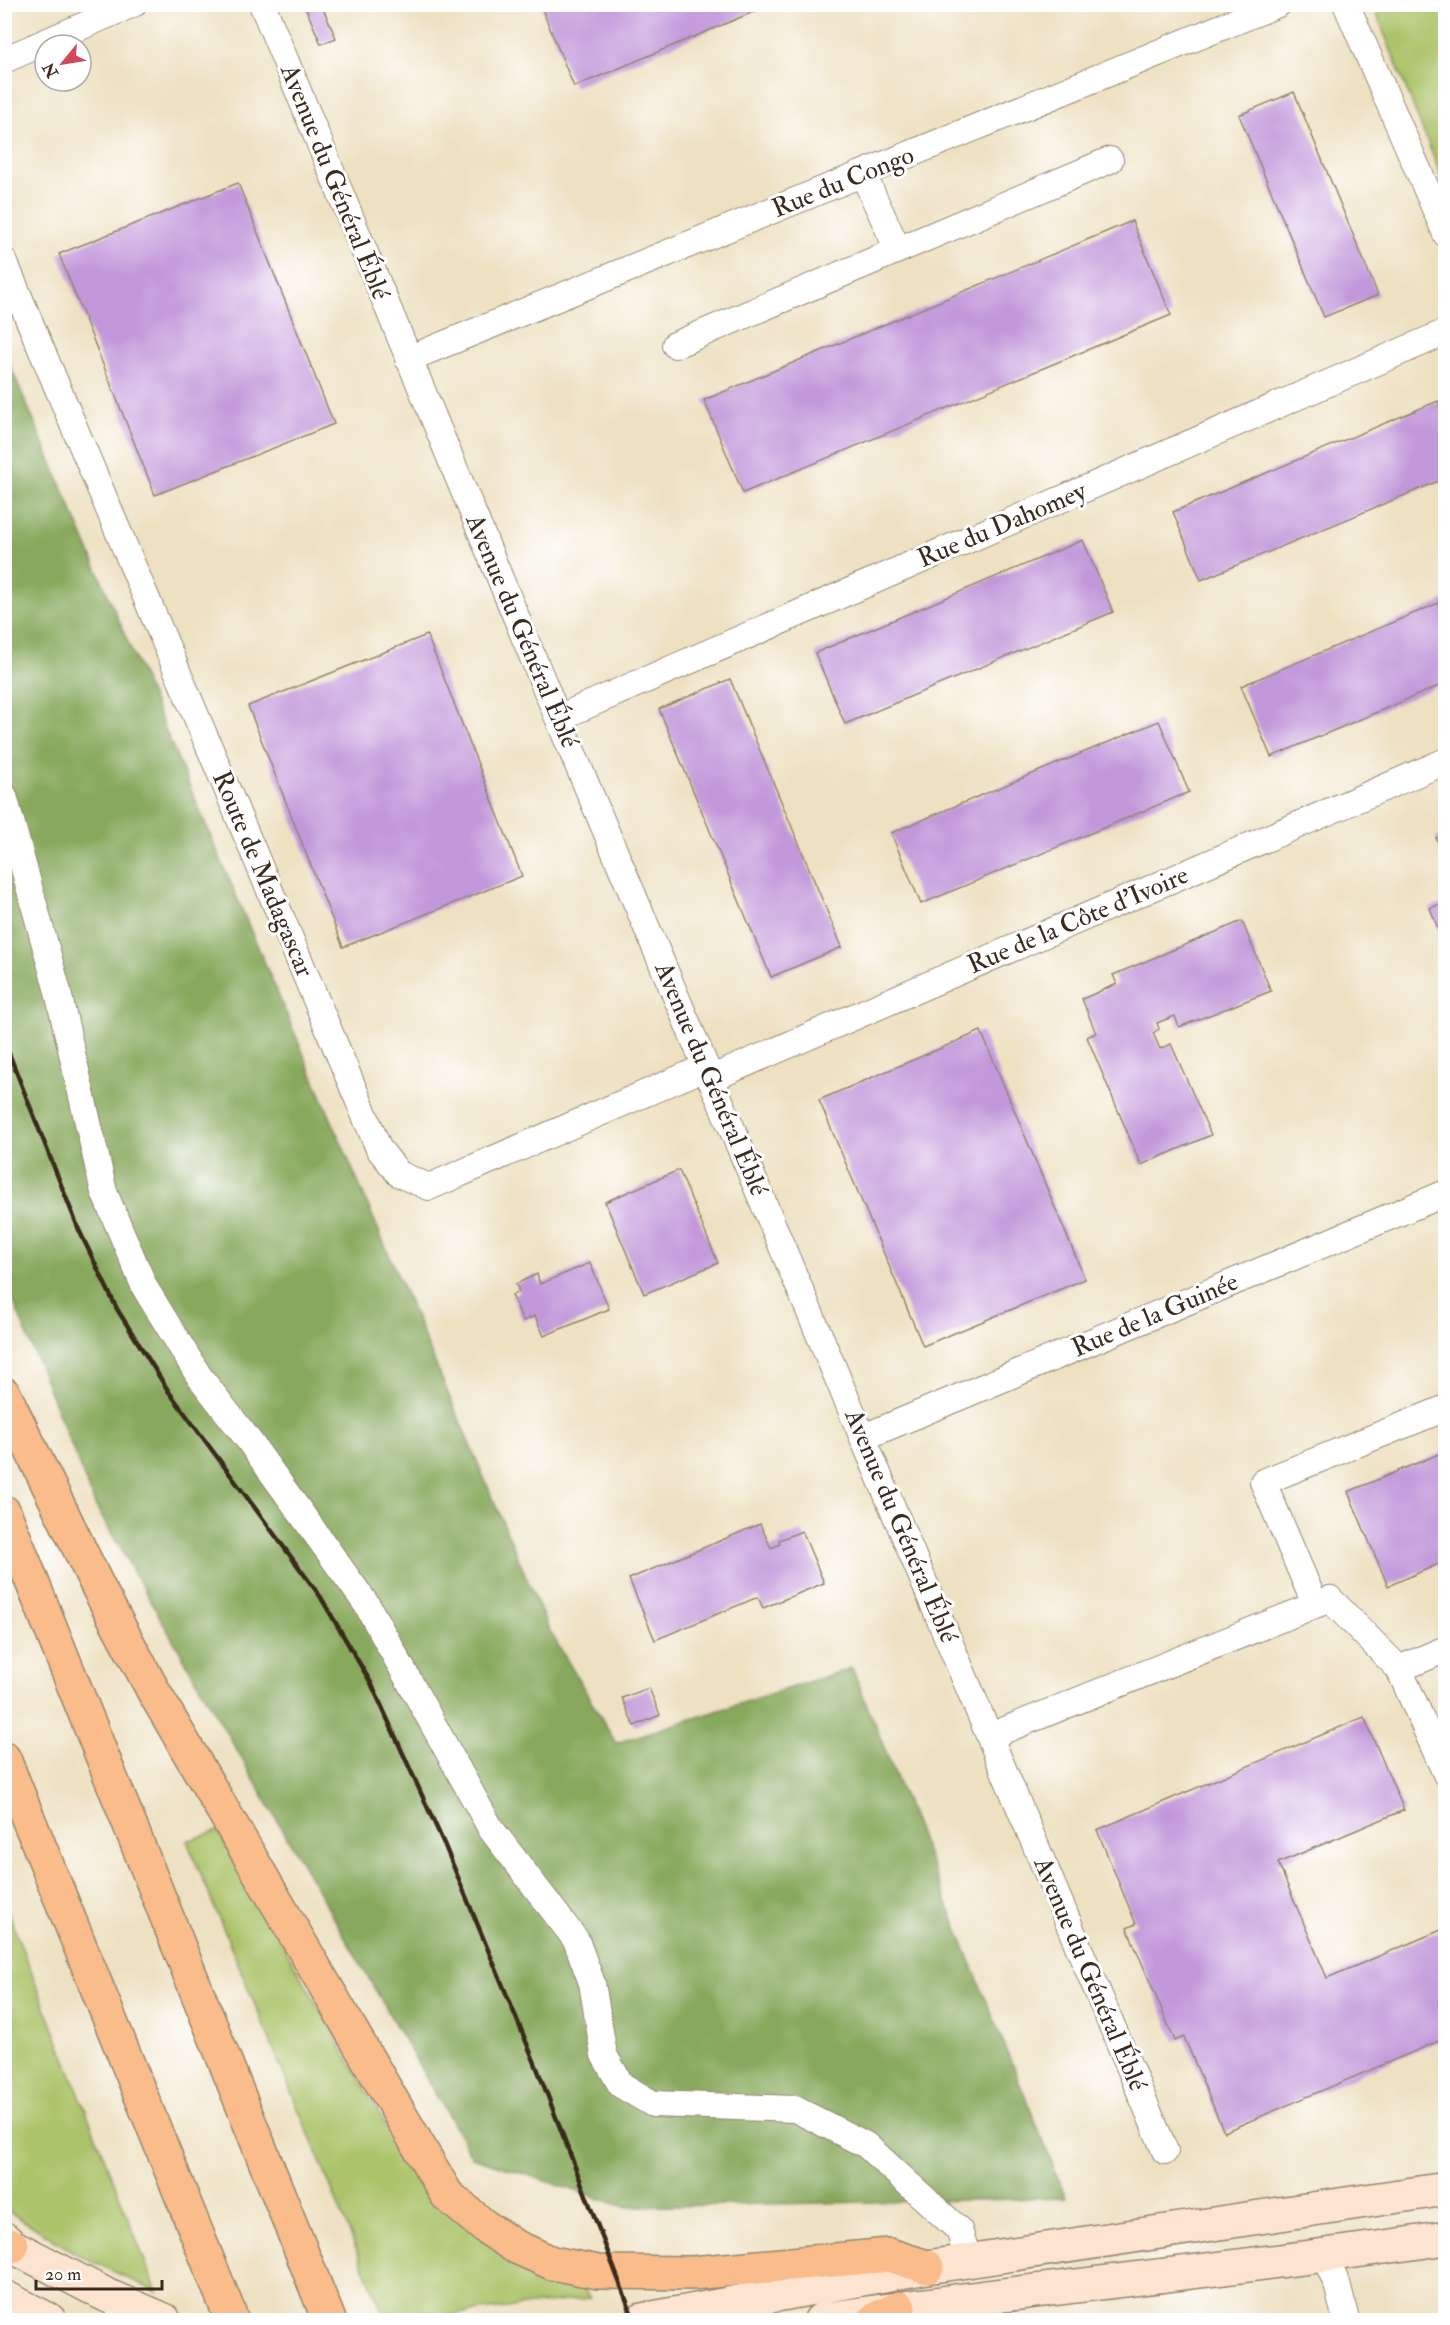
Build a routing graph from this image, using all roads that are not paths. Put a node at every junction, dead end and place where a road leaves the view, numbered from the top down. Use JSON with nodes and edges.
{"nodes":[{"id":1,"x":134,"y":4,"type":"edge"},
{"id":2,"x":262,"y":4,"type":"edge"},
{"id":3,"x":1278,"y":4,"type":"edge"},
{"id":4,"x":1346,"y":4,"type":"edge"},
{"id":5,"x":4,"y":60,"type":"edge"},
{"id":6,"x":1110,"y":160,"type":"dead end"},
{"id":7,"x":863,"y":174,"type":"junction"},
{"id":8,"x":1446,"y":234,"type":"edge"},
{"id":9,"x":898,"y":250,"type":"junction"},
{"id":10,"x":4,"y":261,"type":"edge"},
{"id":11,"x":1446,"y":332,"type":"edge"},
{"id":12,"x":675,"y":345,"type":"dead end"},
{"id":13,"x":408,"y":359,"type":"junction"},
{"id":14,"x":558,"y":718,"type":"junction"},
{"id":15,"x":1446,"y":760,"type":"edge"},
{"id":16,"x":4,"y":796,"type":"edge"},
{"id":17,"x":708,"y":1073,"type":"junction"},
{"id":18,"x":1446,"y":1193,"type":"edge"},
{"id":19,"x":4,"y":1394,"type":"edge"},
{"id":20,"x":1446,"y":1408,"type":"edge"},
{"id":21,"x":864,"y":1437,"type":"junction"},
{"id":22,"x":4,"y":1512,"type":"edge"},
{"id":23,"x":1316,"y":1604,"type":"junction"},
{"id":24,"x":1446,"y":1649,"type":"edge"},
{"id":25,"x":1399,"y":1668,"type":"junction"},
{"id":26,"x":990,"y":1736,"type":"junction"},
{"id":27,"x":4,"y":1759,"type":"edge"},
{"id":28,"x":1446,"y":1774,"type":"edge"},
{"id":29,"x":1165,"y":2151,"type":"dead end"},
{"id":30,"x":1446,"y":2190,"type":"edge"},
{"id":31,"x":1446,"y":2238,"type":"edge"},
{"id":32,"x":7,"y":2244,"type":"edge"},
{"id":33,"x":1325,"y":2257,"type":"junction"},
{"id":34,"x":969,"y":2260,"type":"junction"},
{"id":35,"x":927,"y":2267,"type":"junction"},
{"id":36,"x":4,"y":2297,"type":"edge"},
{"id":37,"x":887,"y":2314,"type":"edge"},
{"id":38,"x":49,"y":2320,"type":"edge"},
{"id":39,"x":164,"y":2320,"type":"edge"},
{"id":40,"x":232,"y":2320,"type":"edge"},
{"id":41,"x":329,"y":2320,"type":"edge"},
{"id":42,"x":642,"y":2320,"type":"edge"},
{"id":43,"x":821,"y":2320,"type":"edge"},
{"id":44,"x":1346,"y":2320,"type":"edge"}],
"edges":[{"from":1,"to":5,"type":"lane"},
{"from":2,"to":13,"type":"lane","name":"Avenue du Général Éblé"},
{"from":3,"to":7,"type":"lane","name":"Rue du Congo"},
{"from":4,"to":8,"type":"lane"},
{"from":6,"to":9,"type":"lane"},
{"from":7,"to":9,"type":"lane"},
{"from":7,"to":13,"type":"lane","name":"Rue du Congo"},
{"from":9,"to":12,"type":"lane"},
{"from":10,"to":17,"type":"lane","name":"Route de Madagascar"},
{"from":11,"to":14,"type":"lane","name":"Rue du Dahomey"},
{"from":13,"to":14,"type":"lane","name":"Avenue du Général Éblé"},
{"from":14,"to":17,"type":"lane","name":"Avenue du Général Éblé"},
{"from":15,"to":17,"type":"lane","name":"Rue de la Côte d'Ivoire"},
{"from":16,"to":34,"type":"lane"},
{"from":17,"to":21,"type":"lane","name":"Avenue du Général Éblé"},
{"from":18,"to":21,"type":"lane","name":"Rue de la Guinée"},
{"from":19,"to":35,"type":"highway"},
{"from":20,"to":23,"type":"lane"},
{"from":21,"to":26,"type":"lane","name":"Avenue du Général Éblé"},
{"from":22,"to":41,"type":"highway"},
{"from":23,"to":25,"type":"lane"},
{"from":23,"to":26,"type":"lane"},
{"from":24,"to":25,"type":"lane"},
{"from":25,"to":28,"type":"lane"},
{"from":26,"to":29,"type":"lane","name":"Avenue du Général Éblé"},
{"from":27,"to":40,"type":"highway"},
{"from":30,"to":34,"type":"main road"},
{"from":31,"to":33,"type":"main road"},
{"from":32,"to":39,"type":"main road"},
{"from":33,"to":37,"type":"main road"},
{"from":33,"to":44,"type":"lane"},
{"from":34,"to":35,"type":"main road"},
{"from":35,"to":42,"type":"main road"},
{"from":36,"to":38,"type":"main road"},
{"from":37,"to":43,"type":"main road"}]}
